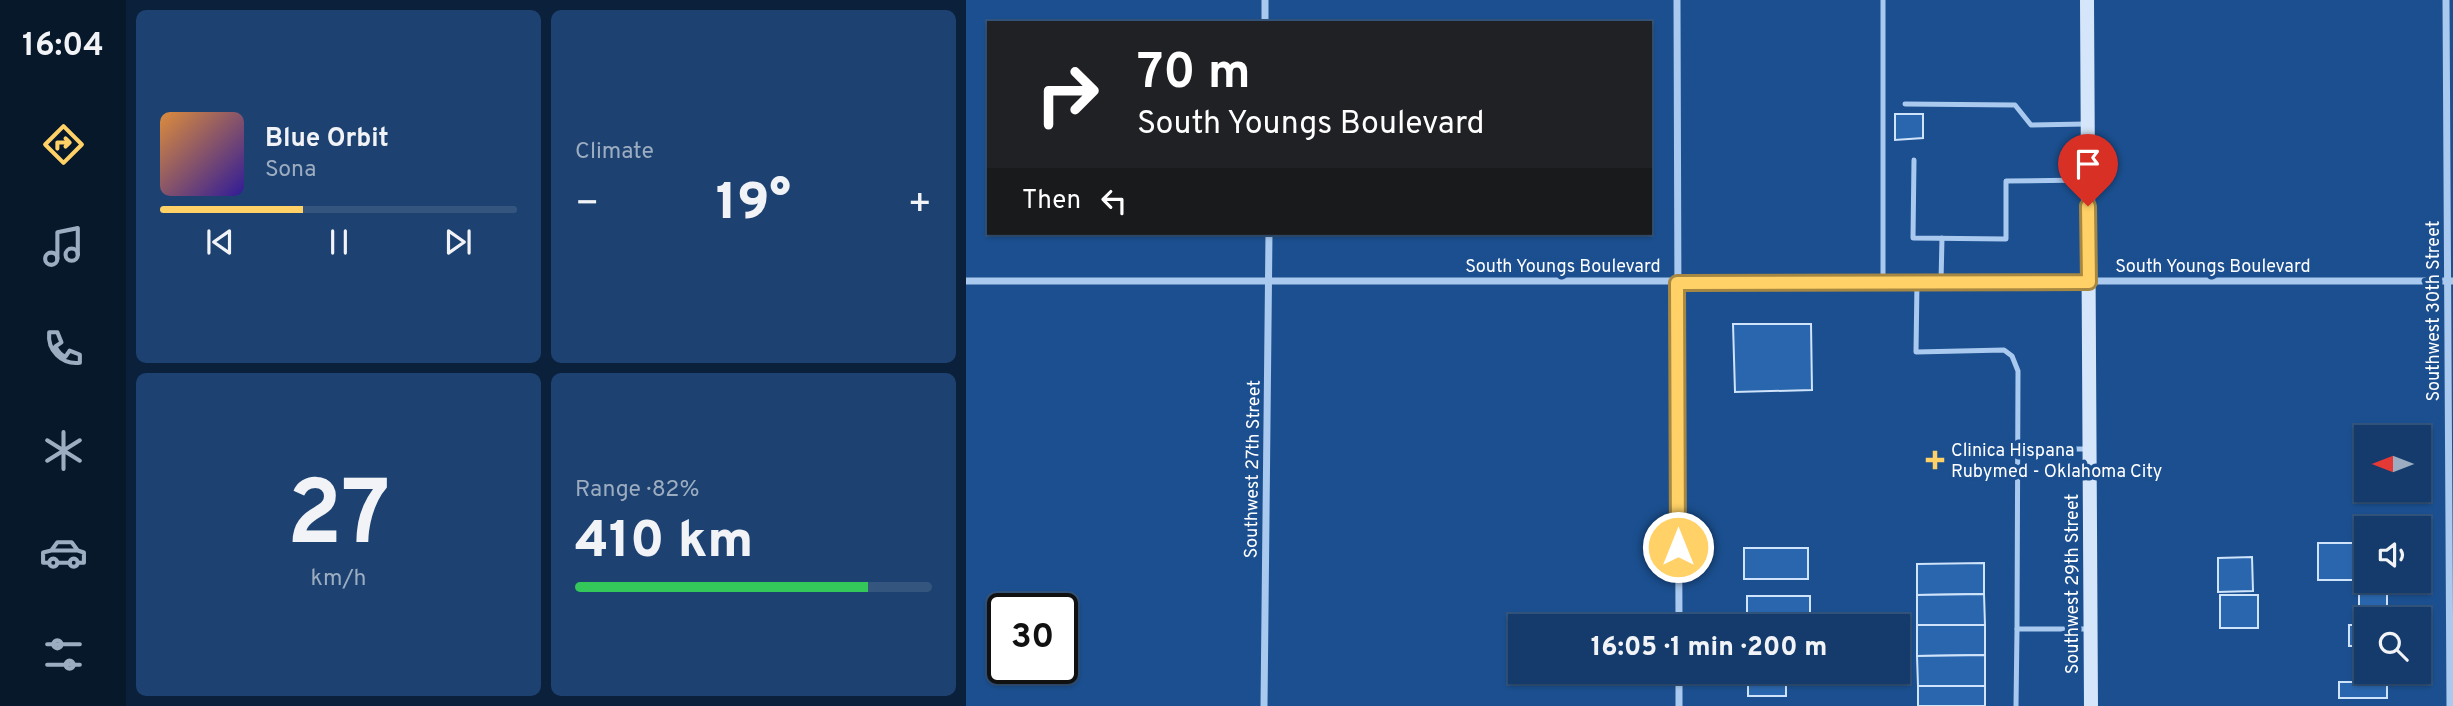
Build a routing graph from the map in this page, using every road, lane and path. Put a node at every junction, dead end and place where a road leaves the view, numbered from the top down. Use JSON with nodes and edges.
{"nodes":[{"id":1,"x":1265,"y":0,"type":"edge"},
{"id":2,"x":1677,"y":0,"type":"edge"},
{"id":3,"x":1883,"y":0,"type":"edge"},
{"id":4,"x":2087,"y":0,"type":"edge"},
{"id":5,"x":2446,"y":0,"type":"edge"},
{"id":6,"x":1265,"y":21,"type":"edge"},
{"id":7,"x":1905,"y":104,"type":"dead end"},
{"id":8,"x":2088,"y":124,"type":"junction"},
{"id":9,"x":1914,"y":160,"type":"dead end"},
{"id":10,"x":2088,"y":180,"type":"junction"},
{"id":11,"x":1269,"y":235,"type":"edge"},
{"id":12,"x":1942,"y":239,"type":"junction"},
{"id":13,"x":1270,"y":280,"type":"junction"},
{"id":14,"x":966,"y":281,"type":"edge"},
{"id":15,"x":2451,"y":281,"type":"edge"},
{"id":16,"x":1917,"y":282,"type":"junction"},
{"id":17,"x":1941,"y":282,"type":"junction"},
{"id":18,"x":2089,"y":282,"type":"junction"},
{"id":19,"x":1677,"y":283,"type":"junction"},
{"id":20,"x":1883,"y":283,"type":"junction"},
{"id":21,"x":2017,"y":449,"type":"junction"},
{"id":22,"x":2090,"y":449,"type":"junction"},
{"id":23,"x":1679,"y":614,"type":"edge"},
{"id":24,"x":2017,"y":629,"type":"junction"},
{"id":25,"x":2091,"y":629,"type":"junction"},
{"id":26,"x":1679,"y":684,"type":"edge"},
{"id":27,"x":1264,"y":706,"type":"edge"},
{"id":28,"x":1679,"y":706,"type":"edge"},
{"id":29,"x":2016,"y":706,"type":"edge"},
{"id":30,"x":2091,"y":706,"type":"edge"},
{"id":31,"x":2450,"y":706,"type":"edge"}],
"edges":[{"from":1,"to":6,"type":"street"},
{"from":2,"to":19,"type":"street"},
{"from":3,"to":20,"type":"lane"},
{"from":4,"to":8,"type":"main road","name":"Southwest 29th Street"},
{"from":5,"to":15,"type":"street","name":"Southwest 30th Street"},
{"from":7,"to":8,"type":"lane"},
{"from":8,"to":10,"type":"main road","name":"Southwest 29th Street"},
{"from":9,"to":12,"type":"lane"},
{"from":10,"to":12,"type":"lane"},
{"from":10,"to":18,"type":"main road","name":"Southwest 29th Street"},
{"from":11,"to":13,"type":"street","name":"Southwest 27th Street"},
{"from":12,"to":17,"type":"lane"},
{"from":13,"to":14,"type":"street","name":"South Youngs Boulevard"},
{"from":13,"to":19,"type":"street","name":"South Youngs Boulevard"},
{"from":13,"to":27,"type":"street","name":"Southwest 27th Street"},
{"from":15,"to":18,"type":"street","name":"South Youngs Boulevard"},
{"from":15,"to":31,"type":"street","name":"Southwest 30th Street"},
{"from":16,"to":17,"type":"street","name":"South Youngs Boulevard"},
{"from":16,"to":20,"type":"street","name":"South Youngs Boulevard"},
{"from":16,"to":21,"type":"lane"},
{"from":17,"to":18,"type":"street","name":"South Youngs Boulevard"},
{"from":18,"to":22,"type":"main road","name":"Southwest 29th Street"},
{"from":19,"to":20,"type":"street","name":"South Youngs Boulevard"},
{"from":19,"to":23,"type":"street"},
{"from":21,"to":22,"type":"lane"},
{"from":21,"to":24,"type":"lane"},
{"from":22,"to":25,"type":"main road","name":"Southwest 29th Street"},
{"from":24,"to":25,"type":"lane"},
{"from":24,"to":29,"type":"lane"},
{"from":25,"to":30,"type":"main road","name":"Southwest 29th Street"},
{"from":26,"to":28,"type":"street"}]}
